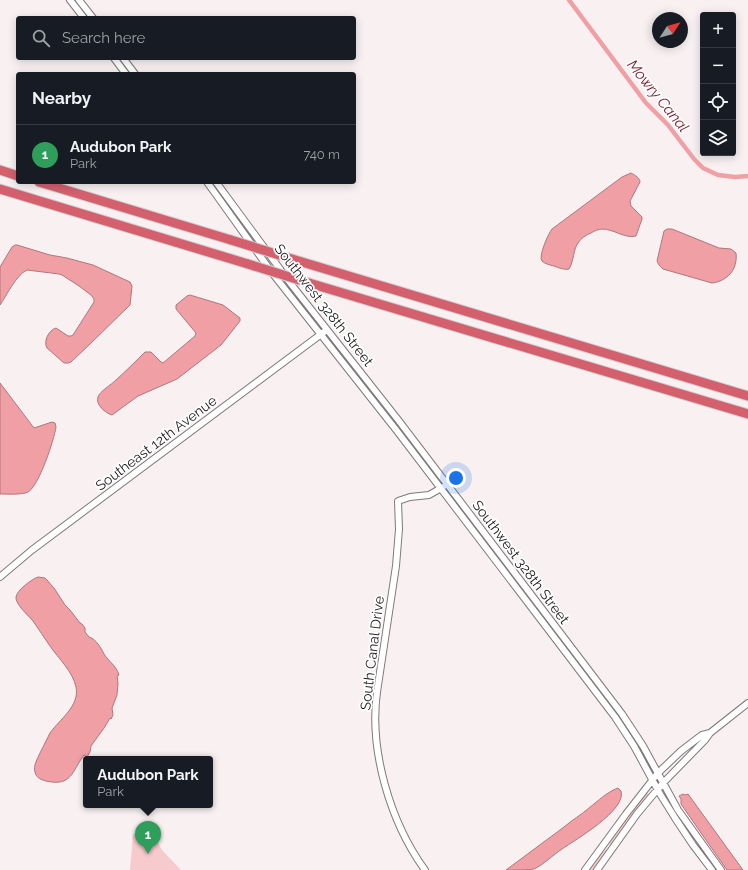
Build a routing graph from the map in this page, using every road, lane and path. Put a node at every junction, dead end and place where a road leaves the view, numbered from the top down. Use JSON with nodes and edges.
{"nodes":[{"id":1,"x":70,"y":0,"type":"edge"},
{"id":2,"x":79,"y":0,"type":"edge"},
{"id":3,"x":82,"y":16,"type":"edge"},
{"id":4,"x":91,"y":16,"type":"edge"},
{"id":5,"x":116,"y":60,"type":"edge"},
{"id":6,"x":124,"y":60,"type":"edge"},
{"id":7,"x":124,"y":72,"type":"edge"},
{"id":8,"x":134,"y":72,"type":"edge"},
{"id":9,"x":0,"y":170,"type":"edge"},
{"id":10,"x":16,"y":175,"type":"edge"},
{"id":11,"x":46,"y":184,"type":"edge"},
{"id":12,"x":208,"y":184,"type":"edge"},
{"id":13,"x":217,"y":184,"type":"edge"},
{"id":14,"x":0,"y":189,"type":"edge"},
{"id":15,"x":327,"y":330,"type":"junction"},
{"id":16,"x":321,"y":334,"type":"junction"},
{"id":17,"x":748,"y":396,"type":"edge"},
{"id":18,"x":748,"y":414,"type":"edge"},
{"id":19,"x":447,"y":484,"type":"junction"},
{"id":20,"x":441,"y":488,"type":"junction"},
{"id":21,"x":0,"y":577,"type":"edge"},
{"id":22,"x":748,"y":703,"type":"edge"},
{"id":23,"x":710,"y":733,"type":"junction"},
{"id":24,"x":670,"y":762,"type":"junction"},
{"id":25,"x":676,"y":770,"type":"junction"},
{"id":26,"x":658,"y":773,"type":"junction"},
{"id":27,"x":653,"y":780,"type":"junction"},
{"id":28,"x":663,"y":783,"type":"junction"},
{"id":29,"x":658,"y":789,"type":"junction"},
{"id":30,"x":614,"y":847,"type":"junction"},
{"id":31,"x":601,"y":849,"type":"junction"},
{"id":32,"x":425,"y":870,"type":"edge"},
{"id":33,"x":585,"y":870,"type":"edge"},
{"id":34,"x":596,"y":870,"type":"edge"},
{"id":35,"x":712,"y":870,"type":"edge"},
{"id":36,"x":721,"y":870,"type":"edge"}],
"edges":[{"from":1,"to":3,"type":"street"},
{"from":2,"to":4,"type":"street"},
{"from":5,"to":7,"type":"street"},
{"from":6,"to":8,"type":"street"},
{"from":9,"to":10,"type":"highway"},
{"from":11,"to":17,"type":"highway","bridge":true},
{"from":12,"to":16,"type":"street","name":"Southwest 328th Street"},
{"from":13,"to":15,"type":"street","name":"Southwest 328th Street"},
{"from":14,"to":18,"type":"highway","bridge":true},
{"from":15,"to":16,"type":"street","name":"Southeast 12th Avenue"},
{"from":15,"to":19,"type":"street","name":"Southwest 328th Street"},
{"from":16,"to":20,"type":"street","name":"Southwest 328th Street"},
{"from":16,"to":21,"type":"street","name":"Southeast 12th Avenue"},
{"from":19,"to":20,"type":"street"},
{"from":19,"to":26,"type":"street","name":"Southwest 328th Street"},
{"from":20,"to":27,"type":"street","name":"Southwest 328th Street"},
{"from":20,"to":32,"type":"street","name":"South Canal Drive"},
{"from":22,"to":23,"type":"street"},
{"from":23,"to":24,"type":"street"},
{"from":23,"to":25,"type":"street"},
{"from":24,"to":25,"type":"street"},
{"from":24,"to":26,"type":"street"},
{"from":25,"to":28,"type":"street"},
{"from":26,"to":27,"type":"street"},
{"from":26,"to":28,"type":"street","name":"Southwest 328th Street"},
{"from":27,"to":29,"type":"street","name":"Southwest 328th Street"},
{"from":27,"to":31,"type":"street"},
{"from":28,"to":29,"type":"street"},
{"from":28,"to":36,"type":"street","name":"Southwest 328th Street"},
{"from":29,"to":30,"type":"street"},
{"from":29,"to":35,"type":"street","name":"Southwest 328th Street"},
{"from":30,"to":31,"type":"street"},
{"from":30,"to":34,"type":"street"},
{"from":31,"to":33,"type":"street"}]}
